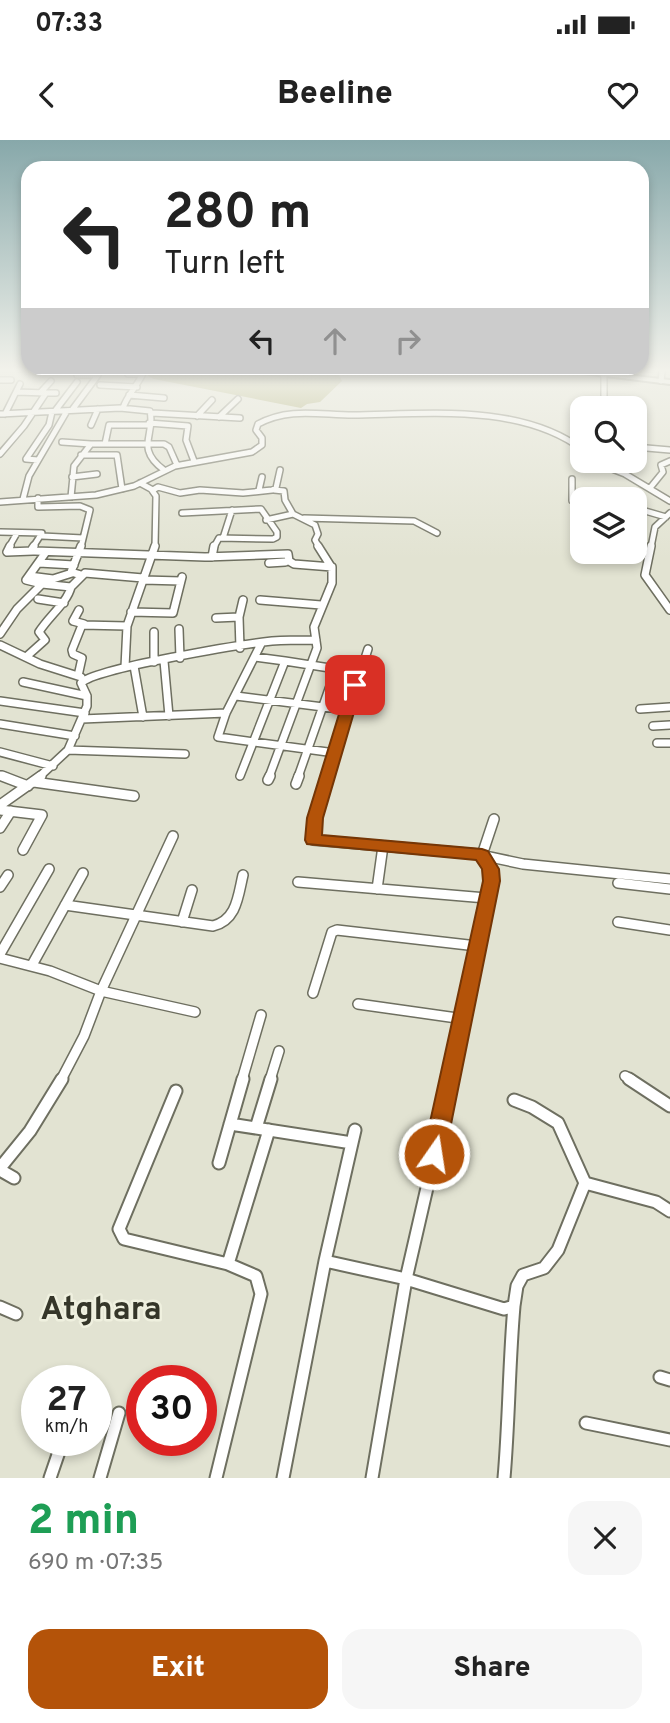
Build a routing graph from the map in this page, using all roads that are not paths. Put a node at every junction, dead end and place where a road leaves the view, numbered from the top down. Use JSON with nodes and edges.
{"nodes":[{"id":1,"x":18,"y":433,"type":"edge"},
{"id":2,"x":43,"y":433,"type":"edge"},
{"id":3,"x":58,"y":433,"type":"edge"},
{"id":4,"x":107,"y":433,"type":"edge"},
{"id":5,"x":148,"y":433,"type":"edge"},
{"id":6,"x":187,"y":433,"type":"edge"},
{"id":7,"x":258,"y":433,"type":"edge"},
{"id":8,"x":62,"y":442,"type":"dead end"},
{"id":9,"x":91,"y":444,"type":"junction"},
{"id":10,"x":105,"y":444,"type":"junction"},
{"id":11,"x":148,"y":444,"type":"junction"},
{"id":12,"x":647,"y":448,"type":"edge"},
{"id":13,"x":670,"y":450,"type":"edge"},
{"id":14,"x":1,"y":452,"type":"edge"},
{"id":15,"x":81,"y":455,"type":"junction"},
{"id":16,"x":38,"y":460,"type":"junction"},
{"id":17,"x":194,"y":461,"type":"junction"},
{"id":18,"x":670,"y":461,"type":"edge"},
{"id":19,"x":177,"y":465,"type":"junction"},
{"id":20,"x":164,"y":470,"type":"junction"},
{"id":21,"x":280,"y":470,"type":"dead end"},
{"id":22,"x":622,"y":473,"type":"edge"},
{"id":23,"x":97,"y":474,"type":"dead end"},
{"id":24,"x":72,"y":477,"type":"junction"},
{"id":25,"x":262,"y":477,"type":"dead end"},
{"id":26,"x":572,"y":479,"type":"dead end"},
{"id":27,"x":140,"y":483,"type":"junction"},
{"id":28,"x":572,"y":487,"type":"edge"},
{"id":29,"x":650,"y":488,"type":"junction"},
{"id":30,"x":122,"y":489,"type":"junction"},
{"id":31,"x":153,"y":490,"type":"junction"},
{"id":32,"x":260,"y":490,"type":"junction"},
{"id":33,"x":274,"y":490,"type":"junction"},
{"id":34,"x":71,"y":497,"type":"junction"},
{"id":35,"x":23,"y":499,"type":"junction"},
{"id":36,"x":670,"y":501,"type":"edge"},
{"id":37,"x":0,"y":502,"type":"edge"},
{"id":38,"x":38,"y":502,"type":"junction"},
{"id":39,"x":232,"y":510,"type":"junction"},
{"id":40,"x":647,"y":511,"type":"edge"},
{"id":41,"x":182,"y":513,"type":"dead end"},
{"id":42,"x":293,"y":514,"type":"junction"},
{"id":43,"x":668,"y":515,"type":"edge"},
{"id":44,"x":304,"y":519,"type":"junction"},
{"id":45,"x":266,"y":520,"type":"junction"},
{"id":46,"x":0,"y":532,"type":"edge"},
{"id":47,"x":17,"y":533,"type":"junction"},
{"id":48,"x":437,"y":533,"type":"dead end"},
{"id":49,"x":42,"y":536,"type":"junction"},
{"id":50,"x":83,"y":538,"type":"junction"},
{"id":51,"x":223,"y":538,"type":"junction"},
{"id":52,"x":33,"y":551,"type":"junction"},
{"id":53,"x":46,"y":552,"type":"junction"},
{"id":54,"x":80,"y":552,"type":"junction"},
{"id":55,"x":153,"y":554,"type":"junction"},
{"id":56,"x":214,"y":560,"type":"junction"},
{"id":57,"x":287,"y":561,"type":"junction"},
{"id":58,"x":269,"y":562,"type":"dead end"},
{"id":59,"x":39,"y":563,"type":"junction"},
{"id":60,"x":74,"y":565,"type":"junction"},
{"id":61,"x":330,"y":565,"type":"junction"},
{"id":62,"x":284,"y":571,"type":"dead end"},
{"id":63,"x":72,"y":573,"type":"junction"},
{"id":64,"x":81,"y":575,"type":"junction"},
{"id":65,"x":29,"y":576,"type":"junction"},
{"id":66,"x":143,"y":579,"type":"junction"},
{"id":67,"x":42,"y":584,"type":"junction"},
{"id":68,"x":71,"y":587,"type":"junction"},
{"id":69,"x":37,"y":599,"type":"dead end"},
{"id":70,"x":243,"y":600,"type":"dead end"},
{"id":71,"x":260,"y":600,"type":"dead end"},
{"id":72,"x":64,"y":603,"type":"junction"},
{"id":73,"x":321,"y":605,"type":"junction"},
{"id":74,"x":79,"y":610,"type":"dead end"},
{"id":75,"x":670,"y":610,"type":"edge"},
{"id":76,"x":131,"y":612,"type":"junction"},
{"id":77,"x":239,"y":617,"type":"junction"},
{"id":78,"x":216,"y":618,"type":"dead end"},
{"id":79,"x":84,"y":624,"type":"junction"},
{"id":80,"x":127,"y":626,"type":"junction"},
{"id":81,"x":179,"y":629,"type":"dead end"},
{"id":82,"x":154,"y":632,"type":"dead end"},
{"id":83,"x":0,"y":635,"type":"edge"},
{"id":84,"x":316,"y":640,"type":"junction"},
{"id":85,"x":261,"y":644,"type":"junction"},
{"id":86,"x":0,"y":645,"type":"edge"},
{"id":87,"x":240,"y":648,"type":"junction"},
{"id":88,"x":368,"y":649,"type":"dead end"},
{"id":89,"x":26,"y":657,"type":"junction"},
{"id":90,"x":255,"y":657,"type":"junction"},
{"id":91,"x":180,"y":658,"type":"junction"},
{"id":92,"x":164,"y":661,"type":"junction"},
{"id":93,"x":285,"y":661,"type":"junction"},
{"id":94,"x":154,"y":663,"type":"junction"},
{"id":95,"x":309,"y":665,"type":"junction"},
{"id":96,"x":130,"y":667,"type":"junction"},
{"id":97,"x":82,"y":677,"type":"junction"},
{"id":98,"x":23,"y":682,"type":"dead end"},
{"id":99,"x":87,"y":696,"type":"junction"},
{"id":100,"x":236,"y":696,"type":"junction"},
{"id":101,"x":270,"y":700,"type":"junction"},
{"id":102,"x":0,"y":701,"type":"edge"},
{"id":103,"x":295,"y":703,"type":"junction"},
{"id":104,"x":323,"y":706,"type":"junction"},
{"id":105,"x":670,"y":707,"type":"edge"},
{"id":106,"x":339,"y":709,"type":"dead end"},
{"id":107,"x":640,"y":709,"type":"dead end"},
{"id":108,"x":226,"y":713,"type":"junction"},
{"id":109,"x":83,"y":716,"type":"junction"},
{"id":110,"x":169,"y":716,"type":"junction"},
{"id":111,"x":143,"y":717,"type":"junction"},
{"id":112,"x":0,"y":724,"type":"edge"},
{"id":113,"x":670,"y":725,"type":"edge"},
{"id":114,"x":653,"y":726,"type":"dead end"},
{"id":115,"x":75,"y":736,"type":"junction"},
{"id":116,"x":254,"y":742,"type":"junction"},
{"id":117,"x":657,"y":743,"type":"dead end"},
{"id":118,"x":670,"y":743,"type":"edge"},
{"id":119,"x":280,"y":745,"type":"junction"},
{"id":120,"x":308,"y":749,"type":"junction"},
{"id":121,"x":68,"y":750,"type":"junction"},
{"id":122,"x":0,"y":752,"type":"edge"},
{"id":123,"x":335,"y":752,"type":"junction"},
{"id":124,"x":185,"y":754,"type":"dead end"},
{"id":125,"x":52,"y":766,"type":"junction"},
{"id":126,"x":0,"y":775,"type":"edge"},
{"id":127,"x":240,"y":776,"type":"dead end"},
{"id":128,"x":268,"y":780,"type":"dead end"},
{"id":129,"x":31,"y":784,"type":"junction"},
{"id":130,"x":296,"y":784,"type":"dead end"},
{"id":131,"x":134,"y":796,"type":"dead end"},
{"id":132,"x":0,"y":807,"type":"edge"},
{"id":133,"x":10,"y":811,"type":"junction"},
{"id":134,"x":494,"y":819,"type":"dead end"},
{"id":135,"x":0,"y":828,"type":"edge"},
{"id":136,"x":173,"y":836,"type":"dead end"},
{"id":137,"x":383,"y":846,"type":"junction"},
{"id":138,"x":23,"y":850,"type":"dead end"},
{"id":139,"x":482,"y":855,"type":"junction"},
{"id":140,"x":49,"y":869,"type":"dead end"},
{"id":141,"x":83,"y":873,"type":"dead end"},
{"id":142,"x":8,"y":875,"type":"dead end"},
{"id":143,"x":243,"y":875,"type":"dead end"},
{"id":144,"x":670,"y":879,"type":"edge"},
{"id":145,"x":298,"y":882,"type":"dead end"},
{"id":146,"x":618,"y":883,"type":"dead end"},
{"id":147,"x":0,"y":887,"type":"edge"},
{"id":148,"x":670,"y":888,"type":"edge"},
{"id":149,"x":192,"y":890,"type":"dead end"},
{"id":150,"x":373,"y":892,"type":"junction"},
{"id":151,"x":486,"y":898,"type":"junction"},
{"id":152,"x":65,"y":905,"type":"junction"},
{"id":153,"x":138,"y":916,"type":"junction"},
{"id":154,"x":182,"y":922,"type":"junction"},
{"id":155,"x":618,"y":922,"type":"dead end"},
{"id":156,"x":670,"y":930,"type":"edge"},
{"id":157,"x":477,"y":946,"type":"junction"},
{"id":158,"x":0,"y":956,"type":"edge"},
{"id":159,"x":32,"y":965,"type":"junction"},
{"id":160,"x":101,"y":991,"type":"junction"},
{"id":161,"x":313,"y":993,"type":"dead end"},
{"id":162,"x":358,"y":1004,"type":"dead end"},
{"id":163,"x":195,"y":1012,"type":"dead end"},
{"id":164,"x":261,"y":1015,"type":"dead end"},
{"id":165,"x":464,"y":1019,"type":"junction"},
{"id":166,"x":279,"y":1051,"type":"dead end"},
{"id":167,"x":625,"y":1076,"type":"dead end"},
{"id":168,"x":176,"y":1091,"type":"dead end"},
{"id":169,"x":514,"y":1100,"type":"dead end"},
{"id":170,"x":670,"y":1106,"type":"edge"},
{"id":171,"x":230,"y":1124,"type":"junction"},
{"id":172,"x":263,"y":1129,"type":"junction"},
{"id":173,"x":355,"y":1130,"type":"dead end"},
{"id":174,"x":352,"y":1143,"type":"junction"},
{"id":175,"x":219,"y":1163,"type":"dead end"},
{"id":176,"x":0,"y":1169,"type":"edge"},
{"id":177,"x":14,"y":1178,"type":"dead end"},
{"id":178,"x":585,"y":1183,"type":"junction"},
{"id":179,"x":670,"y":1211,"type":"edge"},
{"id":180,"x":325,"y":1261,"type":"junction"},
{"id":181,"x":228,"y":1264,"type":"junction"},
{"id":182,"x":406,"y":1279,"type":"junction"},
{"id":183,"x":514,"y":1306,"type":"junction"},
{"id":184,"x":0,"y":1307,"type":"edge"},
{"id":185,"x":16,"y":1314,"type":"dead end"},
{"id":186,"x":119,"y":1413,"type":"dead end"},
{"id":187,"x":586,"y":1423,"type":"dead end"},
{"id":188,"x":670,"y":1440,"type":"edge"},
{"id":189,"x":58,"y":1456,"type":"edge"},
{"id":190,"x":50,"y":1478,"type":"edge"},
{"id":191,"x":100,"y":1478,"type":"edge"},
{"id":192,"x":216,"y":1478,"type":"edge"},
{"id":193,"x":283,"y":1478,"type":"edge"},
{"id":194,"x":372,"y":1478,"type":"edge"},
{"id":195,"x":504,"y":1478,"type":"edge"}],
"edges":[{"from":1,"to":14,"type":"street"},
{"from":2,"to":16,"type":"street"},
{"from":3,"to":16,"type":"street"},
{"from":4,"to":10,"type":"street"},
{"from":5,"to":11,"type":"street"},
{"from":6,"to":17,"type":"street"},
{"from":7,"to":17,"type":"street"},
{"from":8,"to":9,"type":"street"},
{"from":9,"to":10,"type":"street"},
{"from":9,"to":15,"type":"street"},
{"from":10,"to":11,"type":"street"},
{"from":11,"to":19,"type":"street"},
{"from":11,"to":20,"type":"street"},
{"from":12,"to":13,"type":"street"},
{"from":15,"to":24,"type":"street"},
{"from":15,"to":30,"type":"street"},
{"from":16,"to":35,"type":"street"},
{"from":17,"to":19,"type":"street"},
{"from":18,"to":29,"type":"street"},
{"from":19,"to":20,"type":"street"},
{"from":20,"to":27,"type":"street"},
{"from":21,"to":33,"type":"street"},
{"from":22,"to":29,"type":"street"},
{"from":23,"to":24,"type":"street"},
{"from":24,"to":34,"type":"street"},
{"from":25,"to":32,"type":"street"},
{"from":26,"to":28,"type":"street"},
{"from":27,"to":30,"type":"street"},
{"from":27,"to":31,"type":"street"},
{"from":29,"to":36,"type":"street"},
{"from":30,"to":34,"type":"street"},
{"from":31,"to":32,"type":"street"},
{"from":31,"to":55,"type":"street"},
{"from":32,"to":33,"type":"street"},
{"from":33,"to":42,"type":"street"},
{"from":34,"to":38,"type":"street"},
{"from":35,"to":37,"type":"street"},
{"from":35,"to":38,"type":"street"},
{"from":38,"to":50,"type":"street"},
{"from":39,"to":41,"type":"street"},
{"from":39,"to":45,"type":"street"},
{"from":39,"to":51,"type":"street"},
{"from":40,"to":43,"type":"street"},
{"from":42,"to":44,"type":"street"},
{"from":42,"to":45,"type":"street"},
{"from":43,"to":75,"type":"street"},
{"from":44,"to":48,"type":"street"},
{"from":44,"to":61,"type":"street"},
{"from":45,"to":51,"type":"street"},
{"from":46,"to":47,"type":"street"},
{"from":47,"to":49,"type":"street"},
{"from":47,"to":52,"type":"street"},
{"from":49,"to":50,"type":"street"},
{"from":49,"to":52,"type":"street"},
{"from":50,"to":54,"type":"street"},
{"from":51,"to":56,"type":"street"},
{"from":52,"to":53,"type":"street"},
{"from":53,"to":54,"type":"street"},
{"from":53,"to":59,"type":"street"},
{"from":54,"to":55,"type":"street"},
{"from":54,"to":60,"type":"street"},
{"from":55,"to":56,"type":"street"},
{"from":55,"to":66,"type":"street"},
{"from":56,"to":57,"type":"street"},
{"from":57,"to":58,"type":"street"},
{"from":57,"to":61,"type":"street"},
{"from":57,"to":62,"type":"street"},
{"from":59,"to":60,"type":"street"},
{"from":59,"to":65,"type":"street"},
{"from":60,"to":63,"type":"street"},
{"from":61,"to":73,"type":"street"},
{"from":63,"to":64,"type":"street"},
{"from":63,"to":65,"type":"street"},
{"from":64,"to":66,"type":"street"},
{"from":64,"to":68,"type":"street"},
{"from":65,"to":67,"type":"street"},
{"from":66,"to":76,"type":"street"},
{"from":66,"to":76,"type":"street"},
{"from":67,"to":68,"type":"street"},
{"from":67,"to":83,"type":"street"},
{"from":68,"to":72,"type":"street"},
{"from":69,"to":72,"type":"street"},
{"from":70,"to":77,"type":"street"},
{"from":71,"to":73,"type":"street"},
{"from":72,"to":89,"type":"street"},
{"from":73,"to":84,"type":"street"},
{"from":74,"to":79,"type":"street"},
{"from":76,"to":80,"type":"street"},
{"from":77,"to":78,"type":"street"},
{"from":77,"to":87,"type":"street"},
{"from":79,"to":80,"type":"street"},
{"from":79,"to":97,"type":"street"},
{"from":80,"to":96,"type":"street"},
{"from":81,"to":91,"type":"street"},
{"from":82,"to":94,"type":"street"},
{"from":84,"to":85,"type":"street"},
{"from":84,"to":95,"type":"street"},
{"from":85,"to":87,"type":"street"},
{"from":85,"to":90,"type":"street"},
{"from":86,"to":89,"type":"street"},
{"from":87,"to":91,"type":"street"},
{"from":88,"to":123,"type":"street"},
{"from":89,"to":97,"type":"street"},
{"from":90,"to":93,"type":"street"},
{"from":90,"to":100,"type":"street"},
{"from":91,"to":92,"type":"street"},
{"from":92,"to":94,"type":"street"},
{"from":92,"to":110,"type":"street"},
{"from":93,"to":95,"type":"street"},
{"from":93,"to":101,"type":"street"},
{"from":94,"to":96,"type":"street"},
{"from":95,"to":103,"type":"street"},
{"from":95,"to":104,"type":"street"},
{"from":96,"to":97,"type":"street"},
{"from":96,"to":111,"type":"street"},
{"from":97,"to":99,"type":"street"},
{"from":98,"to":99,"type":"street"},
{"from":99,"to":109,"type":"street"},
{"from":100,"to":101,"type":"street"},
{"from":100,"to":108,"type":"street"},
{"from":101,"to":103,"type":"street"},
{"from":101,"to":116,"type":"street"},
{"from":102,"to":109,"type":"street"},
{"from":103,"to":104,"type":"street"},
{"from":103,"to":119,"type":"street"},
{"from":104,"to":106,"type":"street"},
{"from":104,"to":120,"type":"street"},
{"from":105,"to":107,"type":"street"},
{"from":108,"to":110,"type":"street"},
{"from":108,"to":116,"type":"street"},
{"from":109,"to":111,"type":"street"},
{"from":109,"to":115,"type":"street"},
{"from":110,"to":111,"type":"street"},
{"from":112,"to":115,"type":"street"},
{"from":113,"to":114,"type":"street"},
{"from":115,"to":121,"type":"street"},
{"from":116,"to":119,"type":"street"},
{"from":116,"to":127,"type":"street"},
{"from":117,"to":118,"type":"street"},
{"from":119,"to":120,"type":"street"},
{"from":119,"to":128,"type":"street"},
{"from":120,"to":123,"type":"street"},
{"from":120,"to":130,"type":"street"},
{"from":121,"to":124,"type":"street"},
{"from":121,"to":125,"type":"street"},
{"from":122,"to":125,"type":"street"},
{"from":123,"to":137,"type":"street"},
{"from":125,"to":129,"type":"street"},
{"from":126,"to":129,"type":"street"},
{"from":129,"to":131,"type":"street"},
{"from":129,"to":132,"type":"street"},
{"from":132,"to":133,"type":"street"},
{"from":133,"to":135,"type":"street"},
{"from":133,"to":138,"type":"street"},
{"from":134,"to":139,"type":"street"},
{"from":136,"to":153,"type":"street"},
{"from":137,"to":139,"type":"street"},
{"from":137,"to":150,"type":"street"},
{"from":139,"to":144,"type":"street"},
{"from":139,"to":151,"type":"street"},
{"from":140,"to":158,"type":"street"},
{"from":141,"to":152,"type":"street"},
{"from":142,"to":147,"type":"street"},
{"from":143,"to":154,"type":"street"},
{"from":145,"to":150,"type":"street"},
{"from":146,"to":148,"type":"street"},
{"from":149,"to":154,"type":"street"},
{"from":150,"to":151,"type":"street"},
{"from":151,"to":157,"type":"street"},
{"from":152,"to":153,"type":"street"},
{"from":152,"to":159,"type":"street"},
{"from":153,"to":154,"type":"street"},
{"from":153,"to":160,"type":"street"},
{"from":155,"to":156,"type":"street"},
{"from":157,"to":161,"type":"street"},
{"from":157,"to":165,"type":"street"},
{"from":158,"to":159,"type":"street"},
{"from":159,"to":160,"type":"street"},
{"from":160,"to":163,"type":"street"},
{"from":160,"to":176,"type":"street"},
{"from":162,"to":165,"type":"street"},
{"from":164,"to":171,"type":"street"},
{"from":165,"to":182,"type":"street"},
{"from":166,"to":172,"type":"street"},
{"from":167,"to":170,"type":"street"},
{"from":168,"to":181,"type":"street"},
{"from":169,"to":178,"type":"street"},
{"from":171,"to":172,"type":"street"},
{"from":171,"to":175,"type":"street"},
{"from":172,"to":174,"type":"street"},
{"from":172,"to":181,"type":"street"},
{"from":173,"to":174,"type":"street"},
{"from":174,"to":180,"type":"street"},
{"from":176,"to":177,"type":"street"},
{"from":178,"to":179,"type":"street"},
{"from":178,"to":183,"type":"street"},
{"from":180,"to":182,"type":"street"},
{"from":180,"to":193,"type":"street"},
{"from":181,"to":192,"type":"street"},
{"from":182,"to":183,"type":"street"},
{"from":182,"to":194,"type":"street"},
{"from":183,"to":195,"type":"street"},
{"from":184,"to":185,"type":"street"},
{"from":186,"to":191,"type":"street"},
{"from":187,"to":188,"type":"street"},
{"from":189,"to":190,"type":"street"}]}
